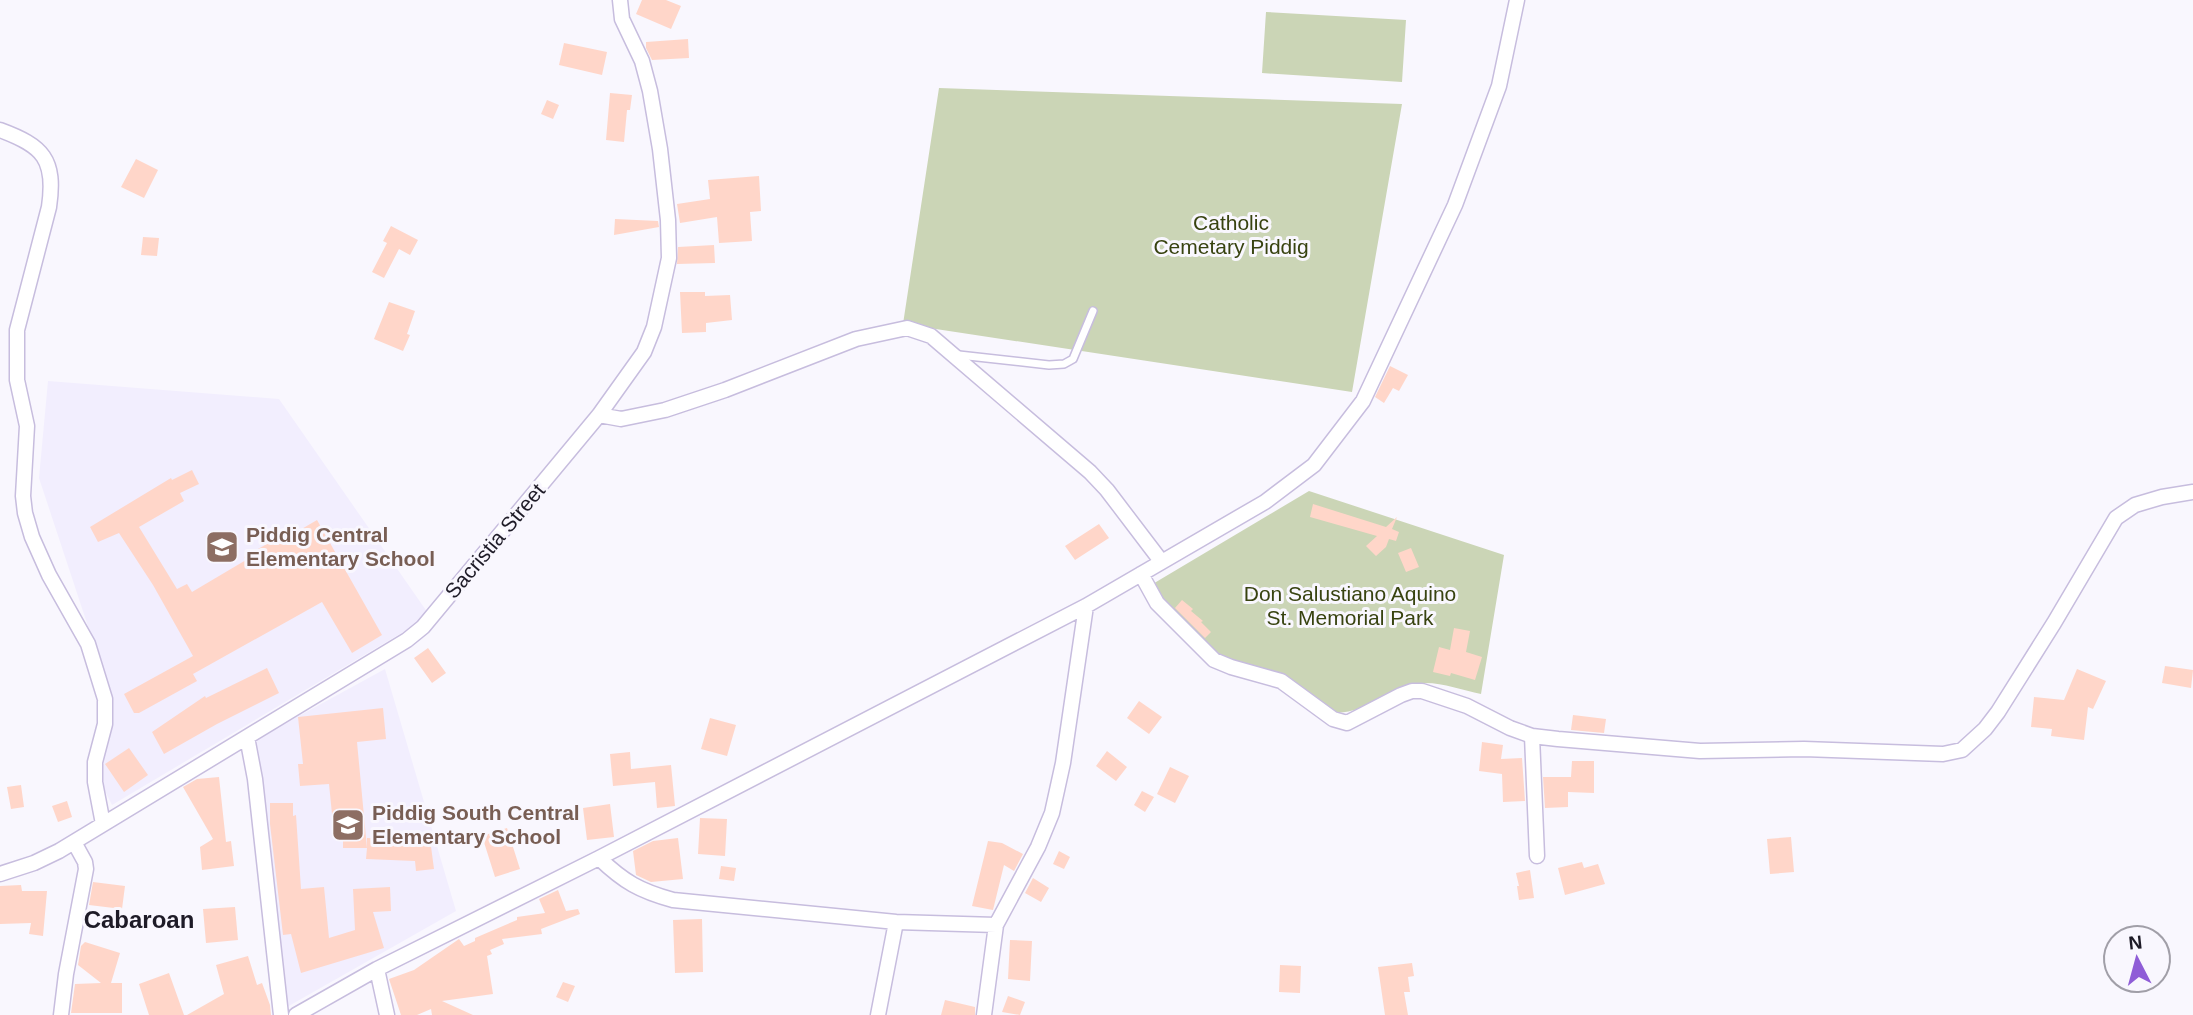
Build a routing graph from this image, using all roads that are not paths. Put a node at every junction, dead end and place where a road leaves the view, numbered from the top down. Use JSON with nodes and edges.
{"nodes":[{"id":1,"x":620,"y":0,"type":"edge"},
{"id":2,"x":1517,"y":0,"type":"edge"},
{"id":3,"x":0,"y":131,"type":"edge"},
{"id":4,"x":1094,"y":311,"type":"dead end"},
{"id":5,"x":954,"y":355,"type":"junction"},
{"id":6,"x":599,"y":415,"type":"junction"},
{"id":7,"x":2193,"y":492,"type":"edge"},
{"id":8,"x":1161,"y":561,"type":"junction"},
{"id":9,"x":1140,"y":573,"type":"junction"},
{"id":10,"x":1086,"y":606,"type":"junction"},
{"id":11,"x":1532,"y":736,"type":"junction"},
{"id":12,"x":247,"y":737,"type":"junction"},
{"id":13,"x":103,"y":824,"type":"junction"},
{"id":14,"x":74,"y":842,"type":"junction"},
{"id":15,"x":1537,"y":856,"type":"dead end"},
{"id":16,"x":599,"y":858,"type":"junction"},
{"id":17,"x":0,"y":874,"type":"edge"},
{"id":18,"x":896,"y":922,"type":"junction"},
{"id":19,"x":996,"y":925,"type":"junction"},
{"id":20,"x":377,"y":969,"type":"junction"},
{"id":21,"x":61,"y":1015,"type":"edge"},
{"id":22,"x":281,"y":1015,"type":"edge"},
{"id":23,"x":296,"y":1015,"type":"edge"},
{"id":24,"x":387,"y":1015,"type":"edge"},
{"id":25,"x":878,"y":1015,"type":"edge"},
{"id":26,"x":984,"y":1015,"type":"edge"}],
"edges":[{"from":1,"to":6,"type":"street","name":"Sacristia Street"},
{"from":2,"to":8,"type":"street"},
{"from":3,"to":13,"type":"street"},
{"from":4,"to":5,"type":"lane"},
{"from":5,"to":6,"type":"street"},
{"from":5,"to":8,"type":"street"},
{"from":6,"to":12,"type":"street","name":"Sacristia Street"},
{"from":7,"to":11,"type":"street"},
{"from":8,"to":9,"type":"street"},
{"from":9,"to":10,"type":"street"},
{"from":9,"to":11,"type":"street"},
{"from":10,"to":16,"type":"street"},
{"from":10,"to":19,"type":"street"},
{"from":11,"to":15,"type":"street"},
{"from":12,"to":13,"type":"street","name":"Sacristia Street"},
{"from":12,"to":22,"type":"street"},
{"from":13,"to":14,"type":"street","name":"Sacristia Street"},
{"from":14,"to":17,"type":"street","name":"Sacristia Street"},
{"from":14,"to":21,"type":"street"},
{"from":16,"to":18,"type":"street"},
{"from":16,"to":20,"type":"street"},
{"from":18,"to":19,"type":"street"},
{"from":18,"to":25,"type":"street"},
{"from":19,"to":26,"type":"street"},
{"from":20,"to":23,"type":"street"},
{"from":20,"to":24,"type":"street"}]}
